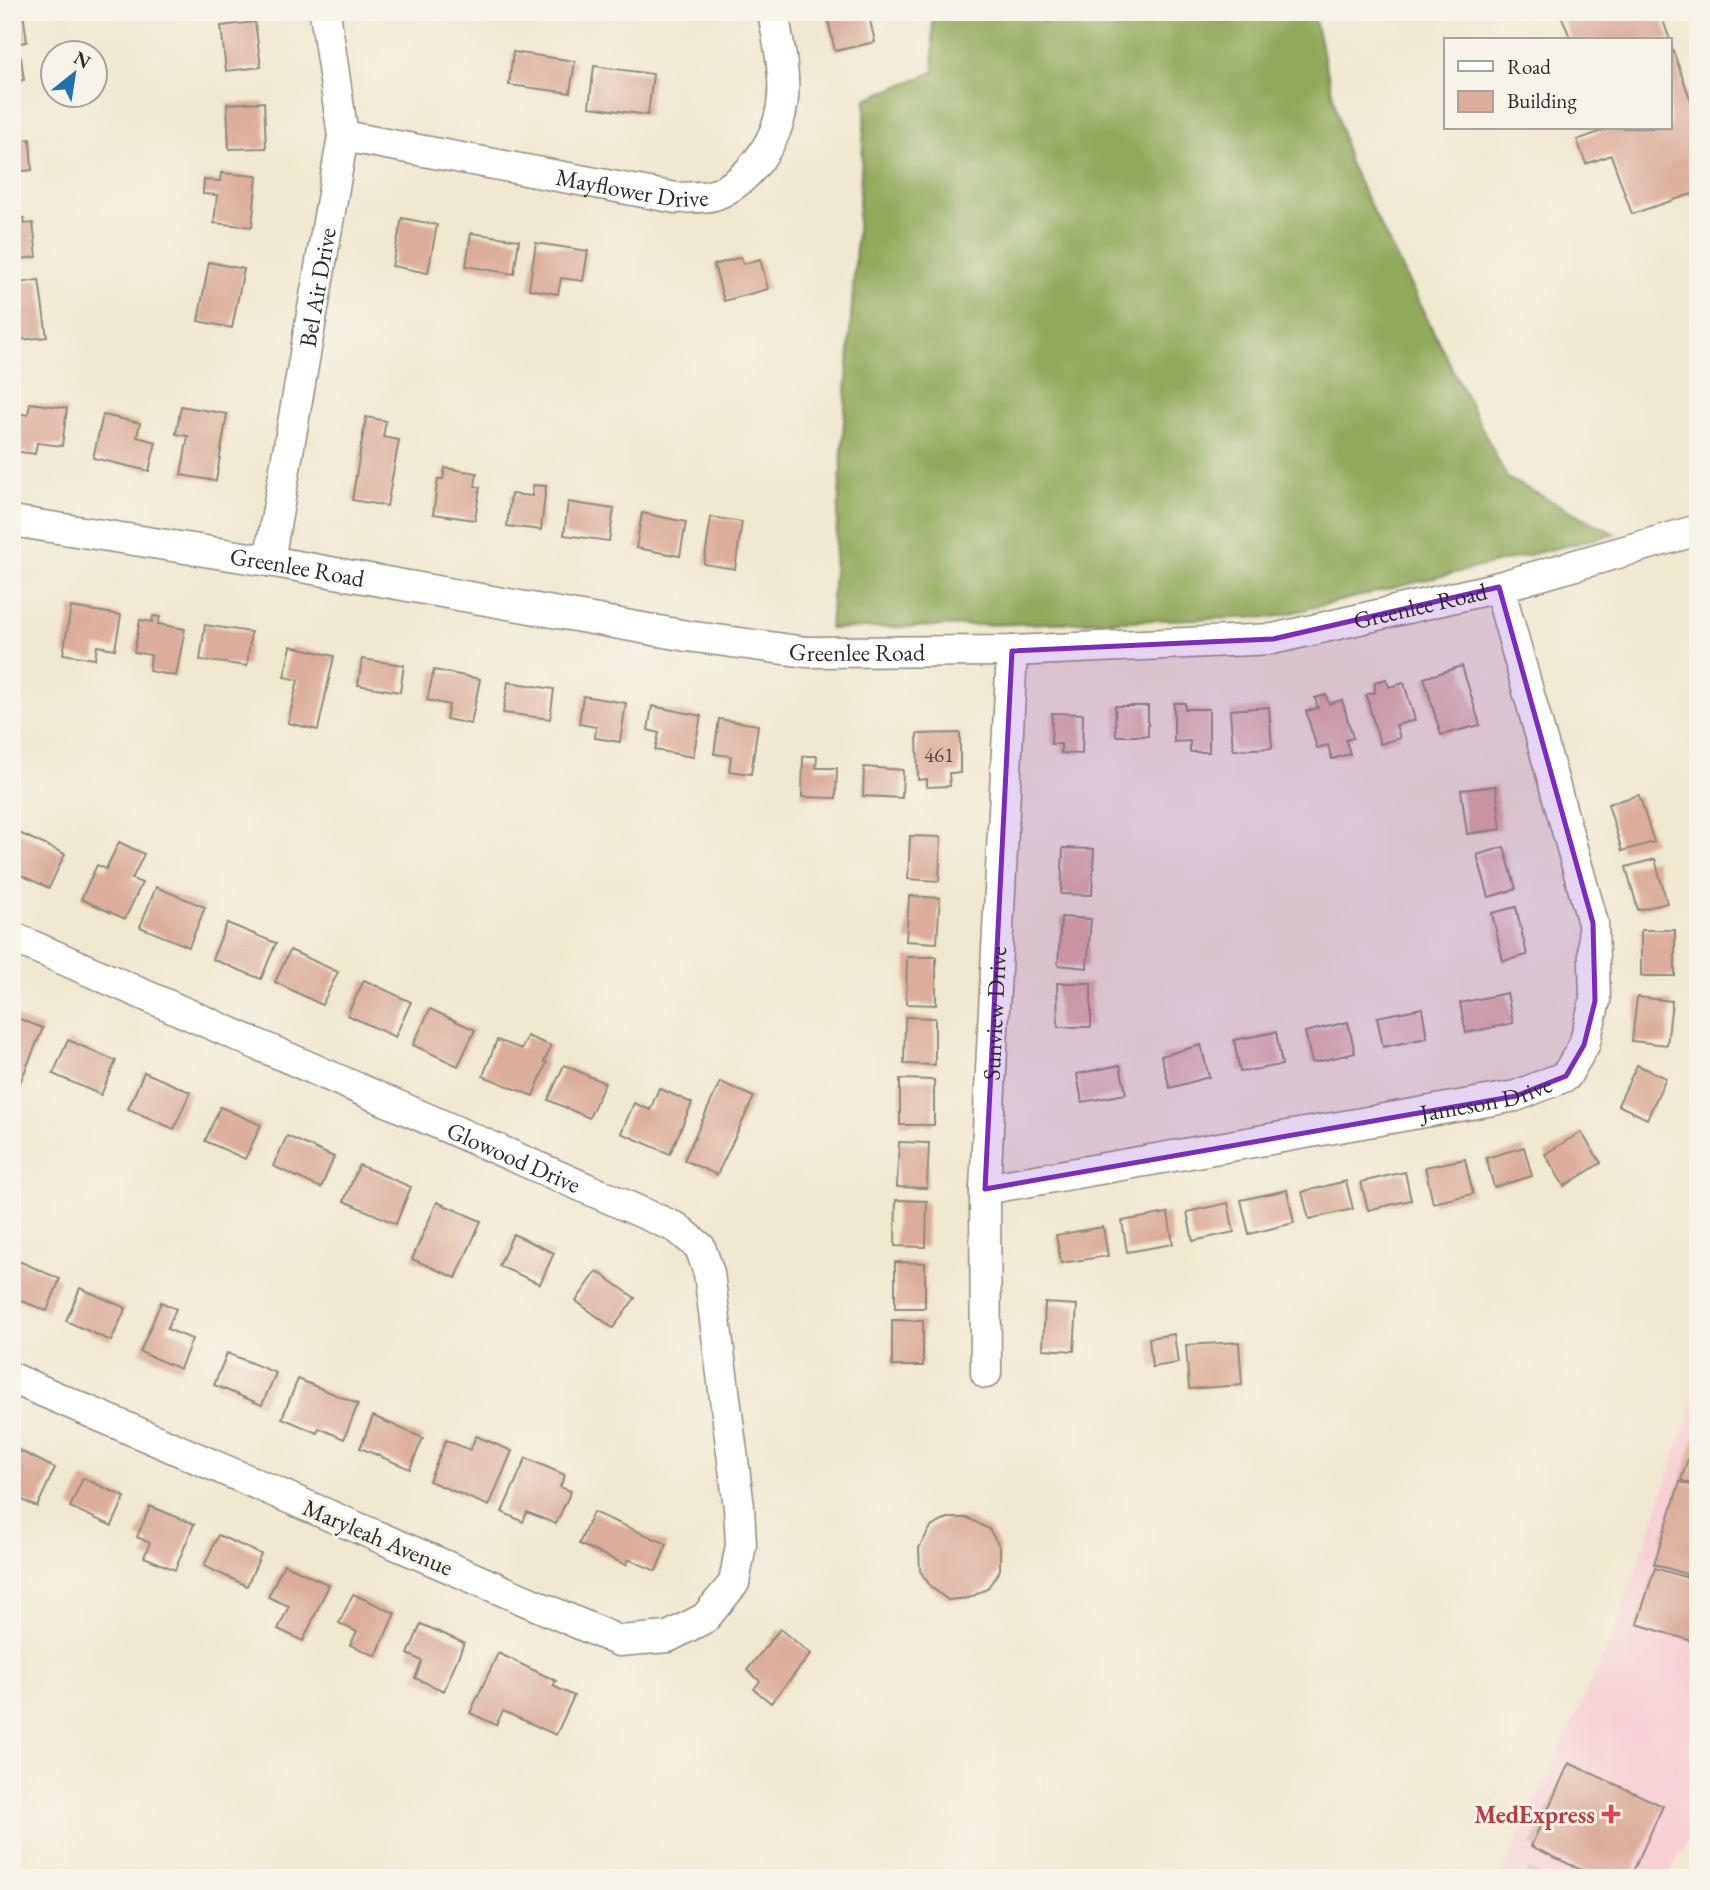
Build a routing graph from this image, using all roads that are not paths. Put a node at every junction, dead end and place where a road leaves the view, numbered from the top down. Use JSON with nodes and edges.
{"nodes":[{"id":1,"x":325,"y":12,"type":"edge"},
{"id":2,"x":773,"y":12,"type":"edge"},
{"id":3,"x":342,"y":136,"type":"junction"},
{"id":4,"x":12,"y":521,"type":"edge"},
{"id":5,"x":1698,"y":530,"type":"edge"},
{"id":6,"x":269,"y":561,"type":"junction"},
{"id":7,"x":1499,"y":587,"type":"junction"},
{"id":8,"x":1012,"y":651,"type":"junction"},
{"id":9,"x":12,"y":937,"type":"edge"},
{"id":10,"x":985,"y":1189,"type":"junction"},
{"id":11,"x":986,"y":1373,"type":"dead end"},
{"id":12,"x":12,"y":1378,"type":"edge"},
{"id":13,"x":734,"y":1583,"type":"joint"}],
"edges":[{"from":1,"to":3,"type":"street","name":"Bel Air Drive"},
{"from":2,"to":3,"type":"street","name":"Mayflower Drive"},
{"from":3,"to":6,"type":"street","name":"Bel Air Drive"},
{"from":4,"to":6,"type":"street","name":"Greenlee Road"},
{"from":5,"to":7,"type":"street","name":"Greenlee Road"},
{"from":6,"to":8,"type":"street","name":"Greenlee Road"},
{"from":7,"to":8,"type":"street","name":"Greenlee Road"},
{"from":7,"to":10,"type":"street","name":"Jameson Drive"},
{"from":8,"to":10,"type":"street","name":"Sunview Drive"},
{"from":9,"to":13,"type":"street","name":"Glowood Drive"},
{"from":10,"to":11,"type":"street","name":"Sunview Drive"},
{"from":12,"to":13,"type":"street","name":"Maryleah Avenue"}]}
